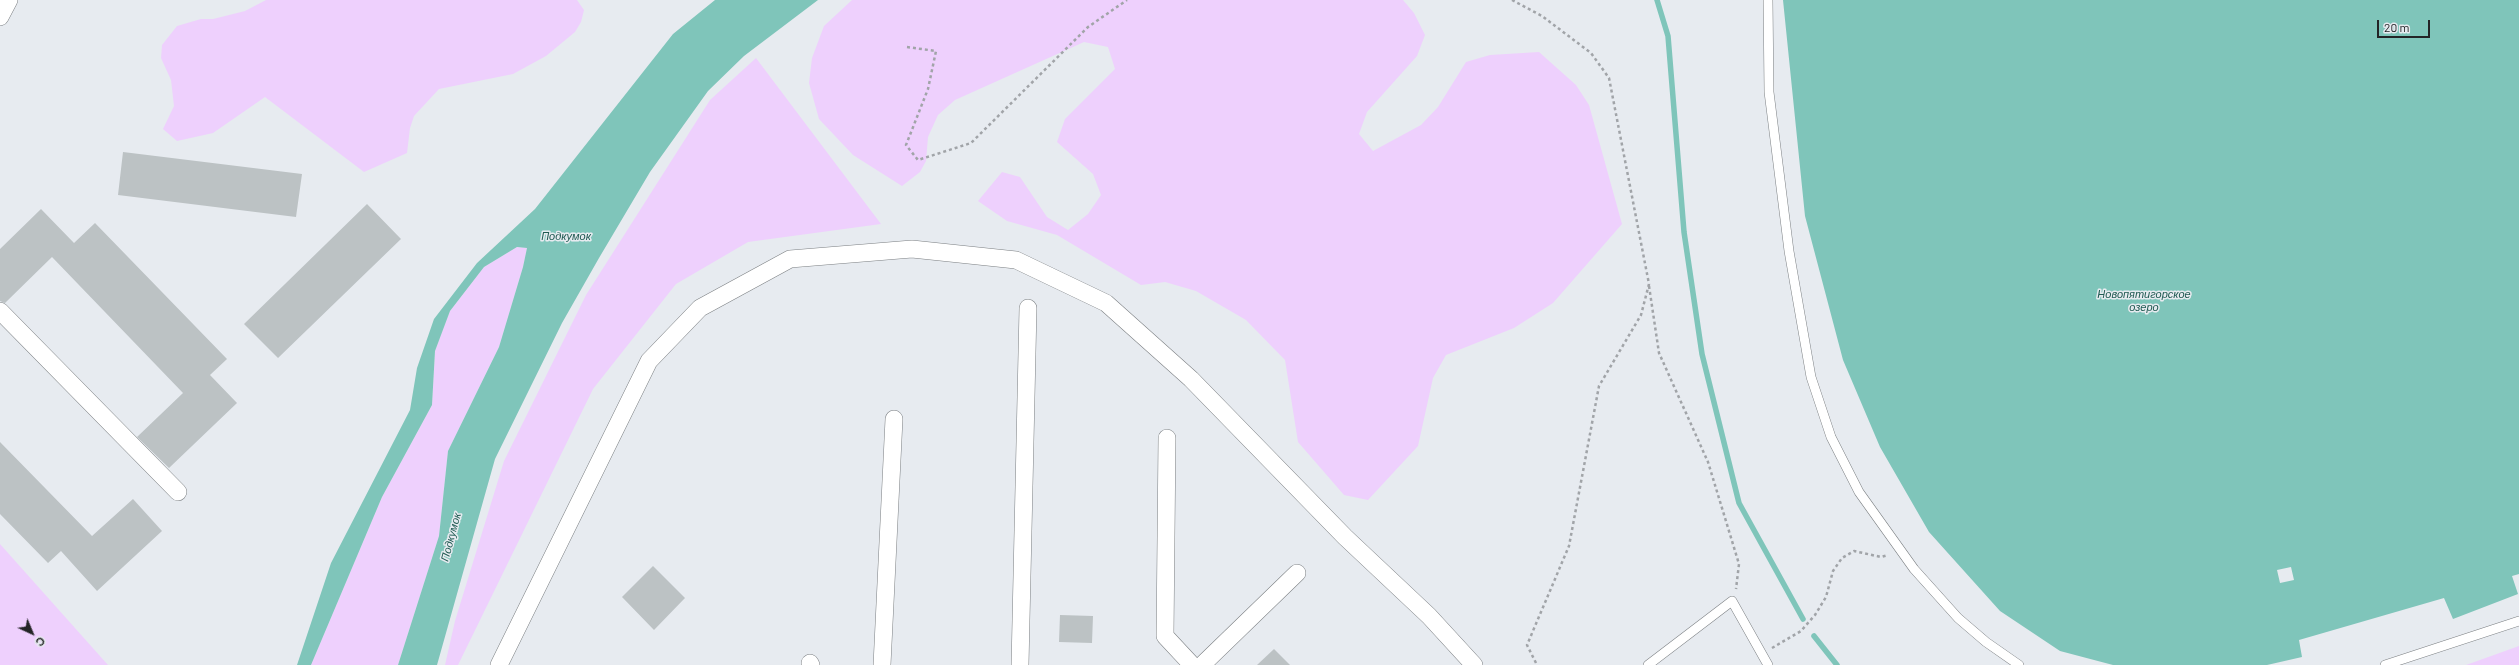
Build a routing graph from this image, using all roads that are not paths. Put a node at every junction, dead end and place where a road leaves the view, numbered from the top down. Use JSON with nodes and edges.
{"nodes":[{"id":1,"x":9,"y":0,"type":"edge"},
{"id":2,"x":1768,"y":0,"type":"edge"},
{"id":3,"x":0,"y":17,"type":"edge"},
{"id":4,"x":1028,"y":308,"type":"dead end"},
{"id":5,"x":0,"y":311,"type":"edge"},
{"id":6,"x":894,"y":419,"type":"dead end"},
{"id":7,"x":1167,"y":438,"type":"dead end"},
{"id":8,"x":178,"y":492,"type":"dead end"},
{"id":9,"x":1297,"y":573,"type":"dead end"},
{"id":10,"x":2519,"y":621,"type":"edge"},
{"id":11,"x":500,"y":665,"type":"edge"},
{"id":12,"x":882,"y":665,"type":"edge"},
{"id":13,"x":1020,"y":665,"type":"edge"},
{"id":14,"x":1192,"y":665,"type":"edge"},
{"id":15,"x":1202,"y":665,"type":"edge"},
{"id":16,"x":1474,"y":665,"type":"edge"},
{"id":17,"x":1648,"y":665,"type":"edge"},
{"id":18,"x":1768,"y":665,"type":"edge"},
{"id":19,"x":2019,"y":665,"type":"edge"},
{"id":20,"x":2385,"y":665,"type":"edge"}],
"edges":[{"from":1,"to":3,"type":"street"},
{"from":2,"to":19,"type":"lane"},
{"from":4,"to":13,"type":"street"},
{"from":5,"to":8,"type":"street"},
{"from":6,"to":12,"type":"street"},
{"from":7,"to":14,"type":"street"},
{"from":9,"to":15,"type":"street"},
{"from":10,"to":20,"type":"lane"},
{"from":11,"to":16,"type":"street"},
{"from":17,"to":18,"type":"lane"}]}
